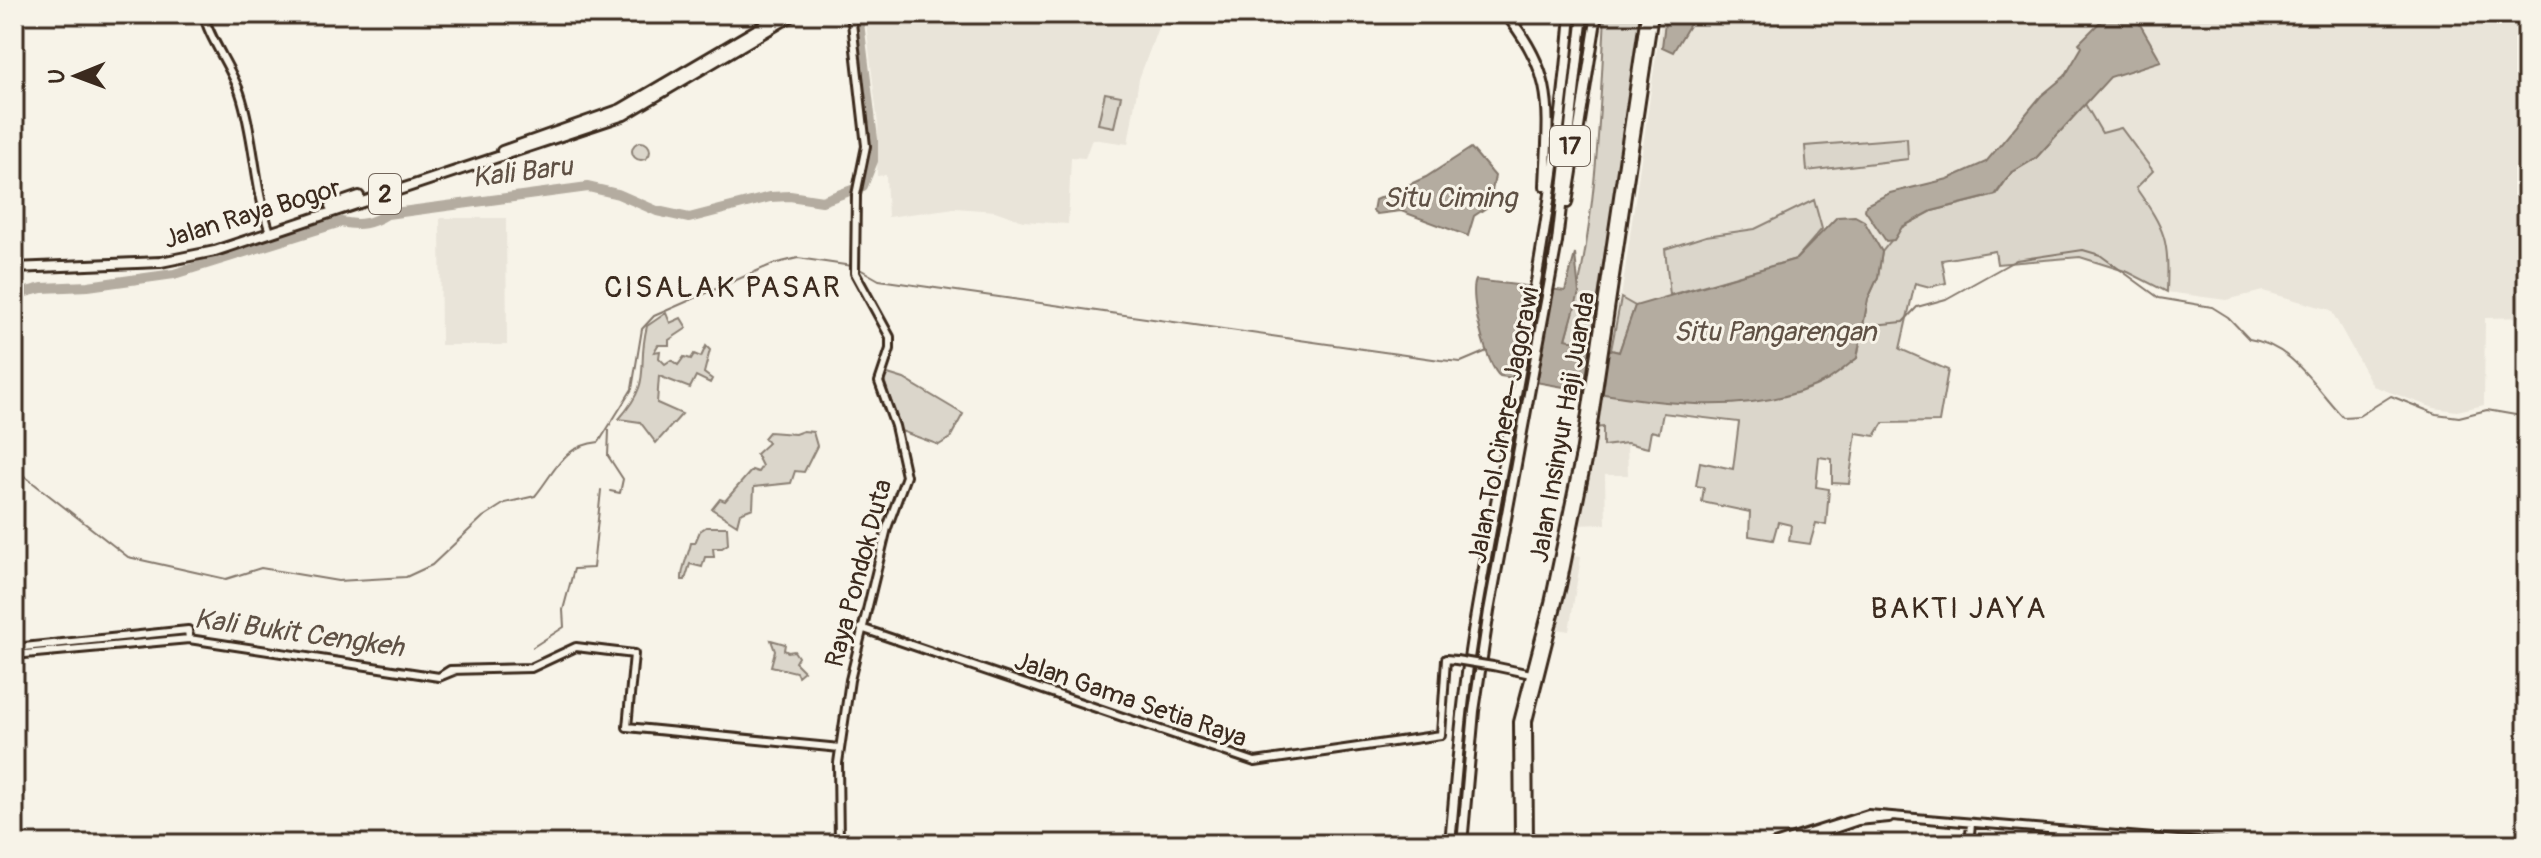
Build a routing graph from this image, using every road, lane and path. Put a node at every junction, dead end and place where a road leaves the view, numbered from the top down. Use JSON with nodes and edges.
{"nodes":[{"id":1,"x":204,"y":14,"type":"edge"},
{"id":2,"x":783,"y":14,"type":"edge"},
{"id":3,"x":795,"y":14,"type":"edge"},
{"id":4,"x":851,"y":14,"type":"edge"},
{"id":5,"x":1506,"y":14,"type":"edge"},
{"id":6,"x":1571,"y":14,"type":"edge"},
{"id":7,"x":1583,"y":14,"type":"edge"},
{"id":8,"x":1597,"y":14,"type":"edge"},
{"id":9,"x":1646,"y":14,"type":"edge"},
{"id":10,"x":1653,"y":14,"type":"edge"},
{"id":11,"x":754,"y":36,"type":"junction"},
{"id":12,"x":1625,"y":189,"type":"junction"},
{"id":13,"x":269,"y":230,"type":"junction"},
{"id":14,"x":1544,"y":231,"type":"junction"},
{"id":15,"x":1557,"y":242,"type":"junction"},
{"id":16,"x":14,"y":266,"type":"edge"},
{"id":17,"x":1594,"y":395,"type":"junction"},
{"id":18,"x":861,"y":628,"type":"junction"},
{"id":19,"x":188,"y":635,"type":"junction"},
{"id":20,"x":14,"y":648,"type":"edge"},
{"id":21,"x":14,"y":655,"type":"edge"},
{"id":22,"x":1531,"y":674,"type":"junction"},
{"id":23,"x":840,"y":748,"type":"junction"},
{"id":24,"x":1889,"y":818,"type":"junction"},
{"id":25,"x":1971,"y":824,"type":"junction"},
{"id":26,"x":2144,"y":841,"type":"edge"},
{"id":27,"x":839,"y":844,"type":"edge"},
{"id":28,"x":1450,"y":844,"type":"edge"},
{"id":29,"x":1462,"y":844,"type":"edge"},
{"id":30,"x":1520,"y":844,"type":"edge"},
{"id":31,"x":1528,"y":844,"type":"edge"},
{"id":32,"x":1774,"y":844,"type":"edge"},
{"id":33,"x":1790,"y":844,"type":"edge"},
{"id":34,"x":1969,"y":844,"type":"edge"},
{"id":35,"x":2225,"y":844,"type":"edge"}],
"edges":[{"from":1,"to":13,"type":"street"},
{"from":2,"to":11,"type":"highway","name":"Jalan Raya Bogor","number":"2"},
{"from":3,"to":11,"type":"highway","name":"Jalan Raya Bogor","number":"2"},
{"from":4,"to":18,"type":"street","name":"Raya Pondok Duta"},
{"from":5,"to":14,"type":"highway"},
{"from":6,"to":14,"type":"highway","name":"Jalan Tol Cinere–Jagorawi","number":"17"},
{"from":7,"to":15,"type":"highway","name":"Jalan Tol Cinere–Jagorawi","number":"17"},
{"from":8,"to":15,"type":"highway"},
{"from":9,"to":12,"type":"highway","name":"Jalan Insinyur Haji Juanda"},
{"from":10,"to":12,"type":"highway","name":"Jalan Insinyur Haji Juanda"},
{"from":11,"to":13,"type":"highway","name":"Jalan Raya Bogor","number":"2"},
{"from":12,"to":17,"type":"highway","name":"Jalan Insinyur Haji Juanda"},
{"from":13,"to":16,"type":"highway","name":"Jalan Raya Bogor","number":"2"},
{"from":14,"to":28,"type":"highway","name":"Jalan Tol Cinere–Jagorawi","number":"17"},
{"from":15,"to":29,"type":"highway","name":"Jalan Tol Cinere–Jagorawi","number":"17"},
{"from":17,"to":22,"type":"highway","name":"Jalan Insinyur Haji Juanda"},
{"from":17,"to":31,"type":"highway","name":"Jalan Insinyur Haji Juanda"},
{"from":18,"to":22,"type":"street","name":"Jalan Gama Setia Raya","bridge":true},
{"from":18,"to":23,"type":"street","name":"Raya Pondok Duta"},
{"from":19,"to":20,"type":"street"},
{"from":19,"to":21,"type":"street"},
{"from":19,"to":23,"type":"street"},
{"from":22,"to":30,"type":"highway","name":"Jalan Insinyur Haji Juanda"},
{"from":23,"to":27,"type":"street","name":"Raya Pondok Duta"},
{"from":24,"to":25,"type":"street"},
{"from":24,"to":32,"type":"street"},
{"from":24,"to":33,"type":"street"},
{"from":25,"to":26,"type":"street"},
{"from":25,"to":34,"type":"street"},
{"from":26,"to":35,"type":"street"}]}
